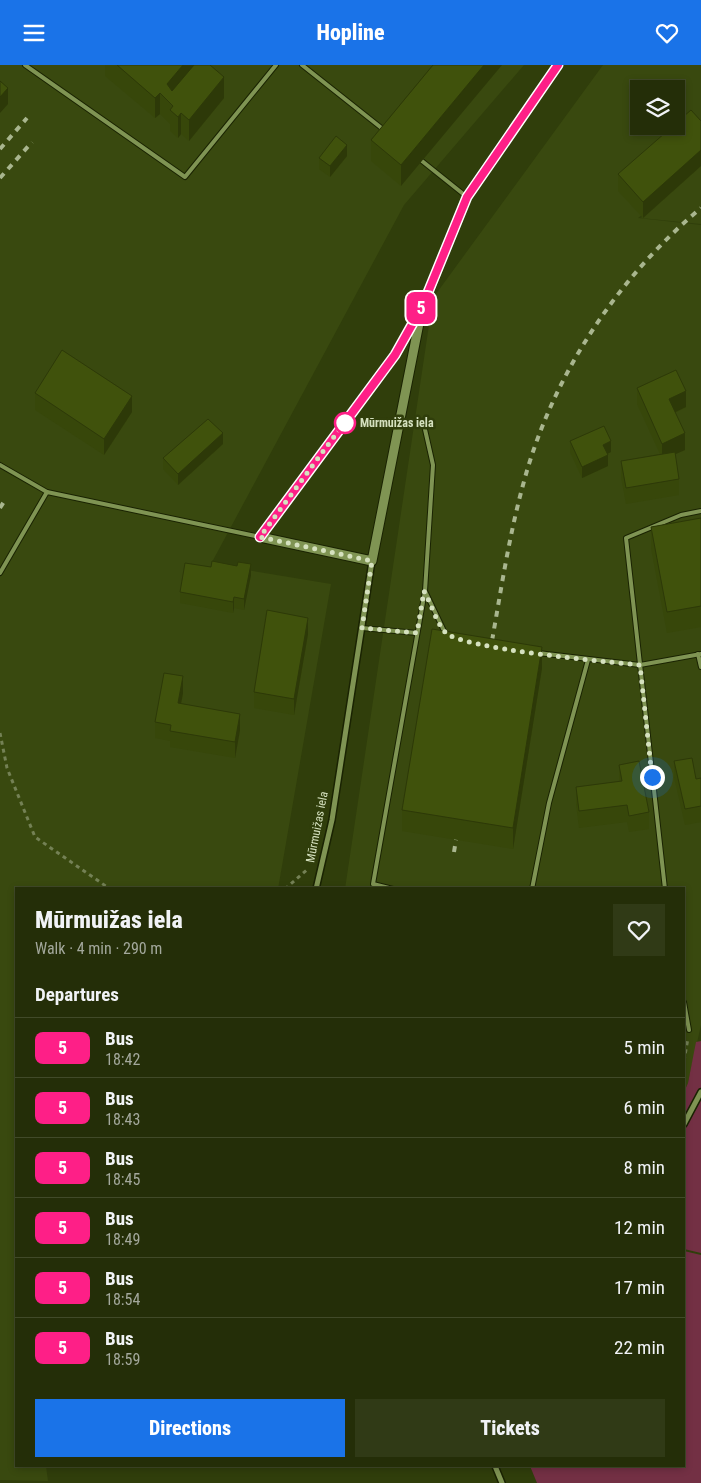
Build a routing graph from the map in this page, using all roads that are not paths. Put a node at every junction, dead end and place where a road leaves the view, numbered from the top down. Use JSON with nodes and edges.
{"nodes":[{"id":1,"x":25,"y":65,"type":"edge"},
{"id":2,"x":276,"y":65,"type":"edge"},
{"id":3,"x":302,"y":65,"type":"edge"},
{"id":4,"x":558,"y":65,"type":"edge"},
{"id":5,"x":392,"y":136,"type":"edge"},
{"id":6,"x":422,"y":161,"type":"dead end"},
{"id":7,"x":467,"y":197,"type":"junction"},
{"id":8,"x":422,"y":307,"type":"junction"},
{"id":9,"x":424,"y":425,"type":"dead end"},
{"id":10,"x":0,"y":465,"type":"edge"},
{"id":11,"x":47,"y":492,"type":"junction"},
{"id":12,"x":701,"y":511,"type":"edge"},
{"id":13,"x":260,"y":537,"type":"junction"},
{"id":14,"x":372,"y":561,"type":"junction"},
{"id":15,"x":0,"y":573,"type":"edge"},
{"id":16,"x":424,"y":591,"type":"junction"},
{"id":17,"x":362,"y":628,"type":"junction"},
{"id":18,"x":417,"y":633,"type":"junction"},
{"id":19,"x":452,"y":636,"type":"edge"},
{"id":20,"x":532,"y":652,"type":"edge"},
{"id":21,"x":700,"y":654,"type":"edge"},
{"id":22,"x":588,"y":661,"type":"junction"},
{"id":23,"x":640,"y":665,"type":"junction"},
{"id":24,"x":701,"y":667,"type":"edge"},
{"id":25,"x":316,"y":887,"type":"edge"},
{"id":26,"x":385,"y":887,"type":"edge"},
{"id":27,"x":532,"y":887,"type":"edge"},
{"id":28,"x":665,"y":887,"type":"edge"},
{"id":29,"x":685,"y":1008,"type":"edge"},
{"id":30,"x":689,"y":1031,"type":"road end"},
{"id":31,"x":701,"y":1092,"type":"edge"},
{"id":32,"x":685,"y":1122,"type":"edge"},
{"id":33,"x":495,"y":1467,"type":"edge"},
{"id":34,"x":502,"y":1483,"type":"edge"}],
"edges":[{"from":1,"to":2,"type":"lane"},
{"from":3,"to":5,"type":"lane"},
{"from":4,"to":7,"type":"street","name":"Mūrmuižas iela"},
{"from":6,"to":7,"type":"lane"},
{"from":7,"to":8,"type":"street","name":"Mūrmuižas iela"},
{"from":8,"to":13,"type":"street"},
{"from":8,"to":14,"type":"street","name":"Mūrmuižas iela"},
{"from":9,"to":16,"type":"lane"},
{"from":10,"to":11,"type":"lane"},
{"from":11,"to":13,"type":"lane"},
{"from":11,"to":15,"type":"lane"},
{"from":12,"to":23,"type":"lane"},
{"from":13,"to":14,"type":"street"},
{"from":14,"to":17,"type":"street","name":"Mūrmuižas iela"},
{"from":16,"to":18,"type":"lane"},
{"from":16,"to":19,"type":"lane"},
{"from":17,"to":18,"type":"lane"},
{"from":17,"to":25,"type":"street","name":"Mūrmuižas iela"},
{"from":18,"to":26,"type":"lane"},
{"from":20,"to":22,"type":"lane"},
{"from":21,"to":23,"type":"lane"},
{"from":21,"to":24,"type":"lane"},
{"from":22,"to":23,"type":"lane"},
{"from":22,"to":27,"type":"lane"},
{"from":23,"to":28,"type":"lane"},
{"from":29,"to":30,"type":"lane"},
{"from":31,"to":32,"type":"street"},
{"from":33,"to":34,"type":"street"}]}
